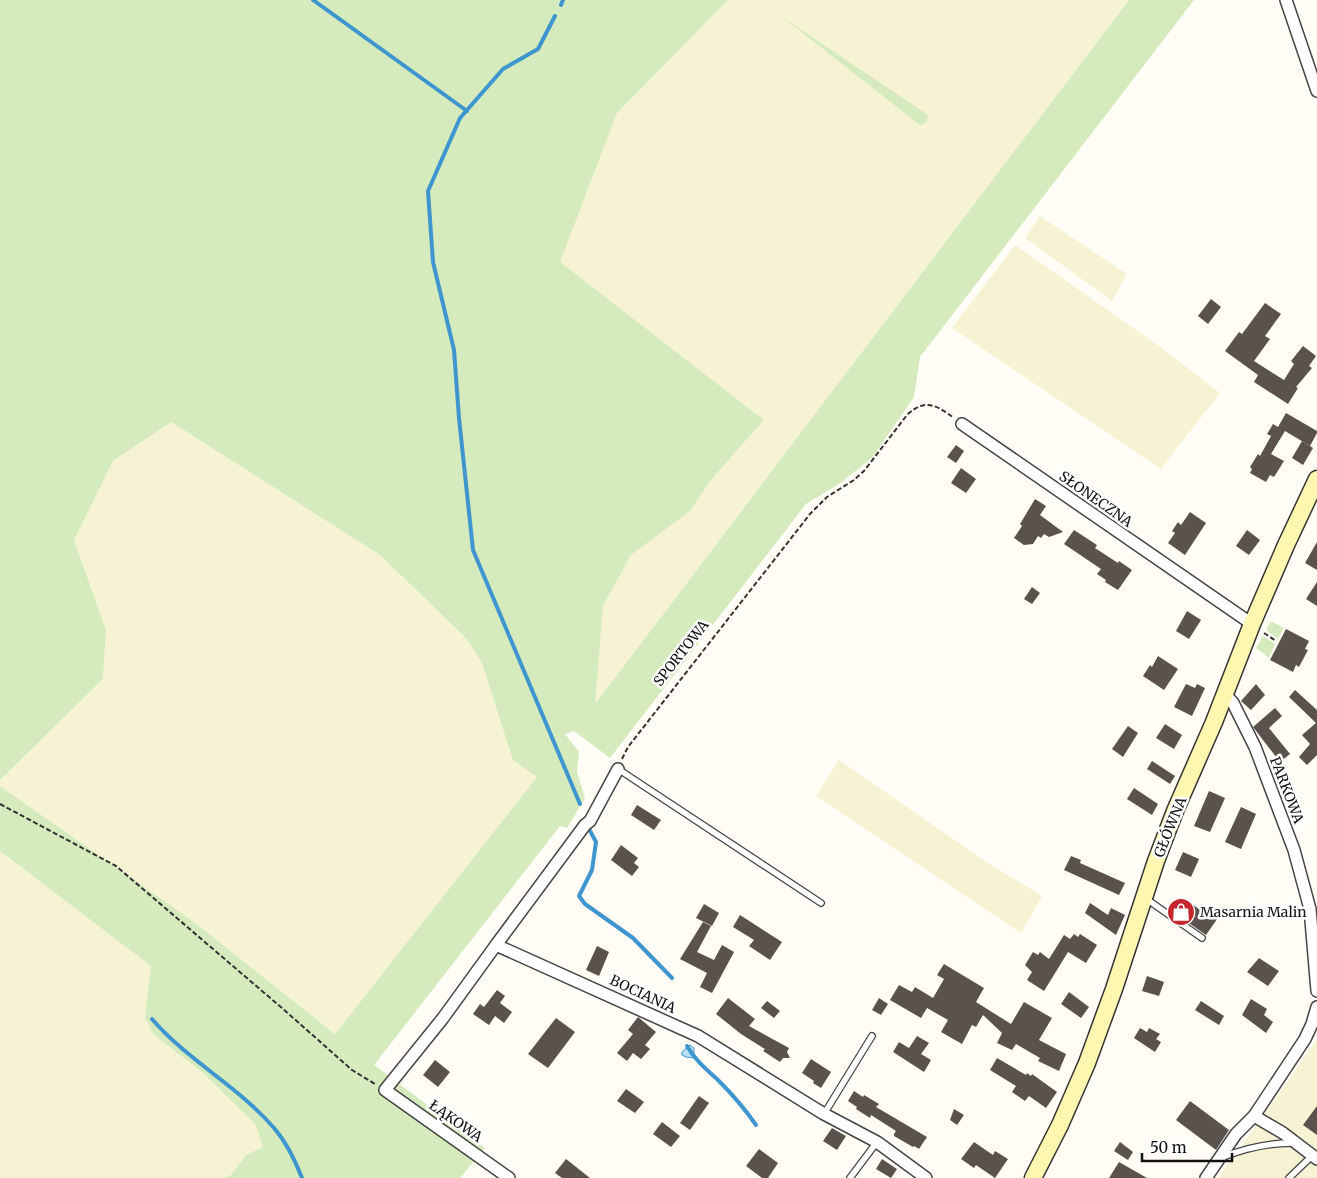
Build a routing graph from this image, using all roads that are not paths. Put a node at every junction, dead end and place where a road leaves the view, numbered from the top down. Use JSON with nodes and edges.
{"nodes":[{"id":1,"x":1286,"y":0,"type":"edge"},
{"id":2,"x":1317,"y":91,"type":"edge"},
{"id":3,"x":962,"y":424,"type":"road end"},
{"id":4,"x":1317,"y":479,"type":"edge"},
{"id":5,"x":1252,"y":624,"type":"junction"},
{"id":6,"x":1225,"y":694,"type":"junction"},
{"id":7,"x":618,"y":769,"type":"joint"},
{"id":8,"x":1144,"y":897,"type":"junction"},
{"id":9,"x":821,"y":903,"type":"dead end"},
{"id":10,"x":1202,"y":938,"type":"dead end"},
{"id":11,"x":496,"y":945,"type":"junction"},
{"id":12,"x":1317,"y":992,"type":"edge"},
{"id":13,"x":1317,"y":1006,"type":"edge"},
{"id":14,"x":872,"y":1036,"type":"dead end"},
{"id":15,"x":824,"y":1114,"type":"junction"},
{"id":16,"x":1254,"y":1116,"type":"junction"},
{"id":17,"x":877,"y":1142,"type":"junction"},
{"id":18,"x":1297,"y":1143,"type":"junction"},
{"id":19,"x":1315,"y":1157,"type":"edge"},
{"id":20,"x":1220,"y":1158,"type":"junction"},
{"id":21,"x":1208,"y":1177,"type":"edge"},
{"id":22,"x":508,"y":1178,"type":"edge"},
{"id":23,"x":850,"y":1178,"type":"edge"},
{"id":24,"x":926,"y":1178,"type":"edge"},
{"id":25,"x":1033,"y":1178,"type":"edge"},
{"id":26,"x":1289,"y":1178,"type":"edge"}],
"edges":[{"from":1,"to":2,"type":"street"},
{"from":3,"to":5,"type":"street","name":"SŁONECZNA"},
{"from":4,"to":5,"type":"street","name":"GŁÓWNA"},
{"from":5,"to":6,"type":"street","name":"GŁÓWNA"},
{"from":6,"to":8,"type":"street","name":"GŁÓWNA"},
{"from":6,"to":12,"type":"street","name":"PARKOWA"},
{"from":7,"to":9,"type":"lane"},
{"from":7,"to":11,"type":"street"},
{"from":8,"to":10,"type":"lane"},
{"from":8,"to":25,"type":"street","name":"GŁÓWNA"},
{"from":11,"to":15,"type":"street","name":"BOCIANIA"},
{"from":11,"to":22,"type":"street","name":"ŁĄKOWA"},
{"from":13,"to":16,"type":"street"},
{"from":14,"to":15,"type":"lane"},
{"from":15,"to":17,"type":"street","name":"BOCIANIA"},
{"from":16,"to":18,"type":"street"},
{"from":16,"to":20,"type":"street"},
{"from":17,"to":23,"type":"lane"},
{"from":17,"to":24,"type":"street","name":"BOCIANIA"},
{"from":18,"to":19,"type":"street"},
{"from":18,"to":20,"type":"lane"},
{"from":19,"to":26,"type":"lane"},
{"from":20,"to":21,"type":"street"}]}
